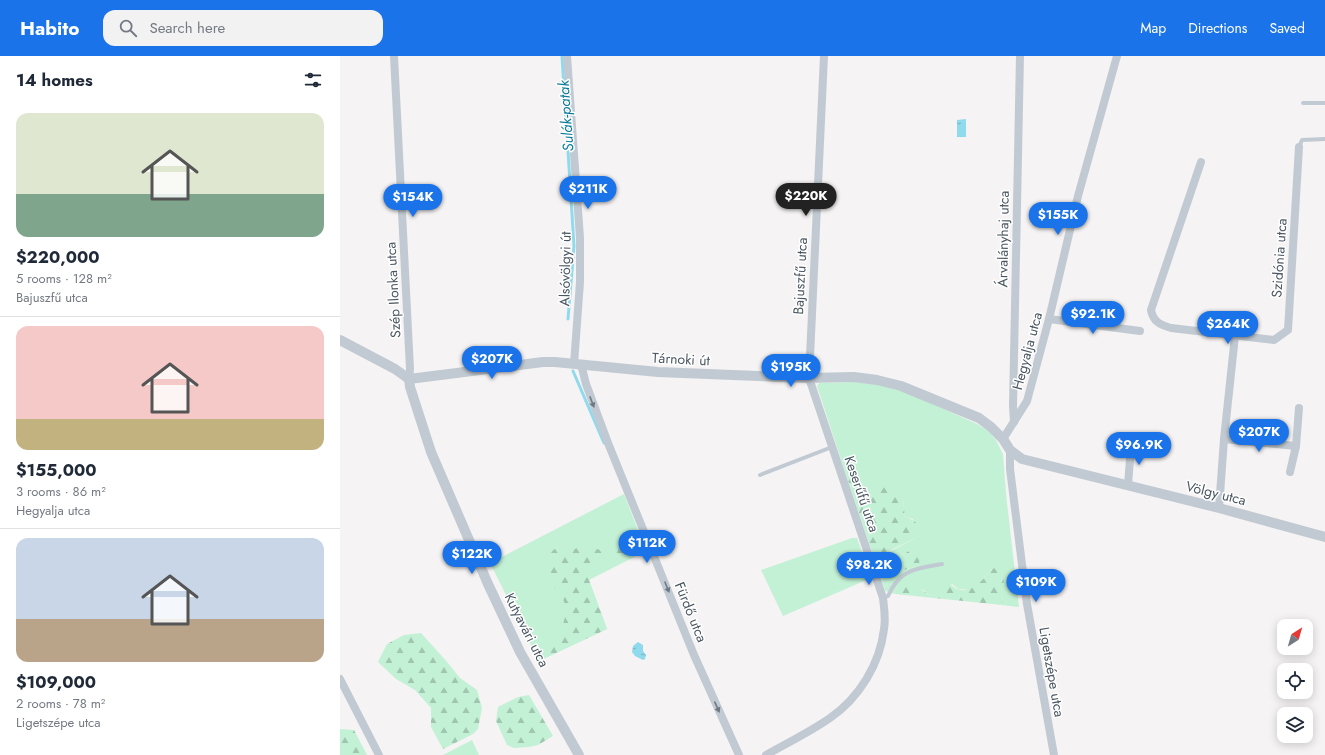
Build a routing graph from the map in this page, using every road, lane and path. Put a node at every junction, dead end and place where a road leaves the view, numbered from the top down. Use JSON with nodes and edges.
{"nodes":[{"id":1,"x":394,"y":56,"type":"edge"},
{"id":2,"x":567,"y":56,"type":"edge"},
{"id":3,"x":824,"y":56,"type":"edge"},
{"id":4,"x":1020,"y":56,"type":"edge"},
{"id":5,"x":1117,"y":56,"type":"edge"},
{"id":6,"x":1303,"y":103,"type":"dead end"},
{"id":7,"x":1325,"y":103,"type":"edge"},
{"id":8,"x":1325,"y":140,"type":"edge"},
{"id":9,"x":1299,"y":147,"type":"joint"},
{"id":10,"x":1201,"y":162,"type":"dead end"},
{"id":11,"x":1049,"y":319,"type":"junction"},
{"id":12,"x":1140,"y":331,"type":"dead end"},
{"id":13,"x":1235,"y":336,"type":"junction"},
{"id":14,"x":340,"y":340,"type":"edge"},
{"id":15,"x":578,"y":364,"type":"junction"},
{"id":16,"x":809,"y":378,"type":"junction"},
{"id":17,"x":409,"y":379,"type":"junction"},
{"id":18,"x":1299,"y":408,"type":"dead end"},
{"id":19,"x":1014,"y":422,"type":"junction"},
{"id":20,"x":1003,"y":439,"type":"junction"},
{"id":21,"x":1224,"y":439,"type":"junction"},
{"id":22,"x":1131,"y":446,"type":"dead end"},
{"id":23,"x":1296,"y":446,"type":"junction"},
{"id":24,"x":832,"y":447,"type":"junction"},
{"id":25,"x":1010,"y":450,"type":"junction"},
{"id":26,"x":1290,"y":472,"type":"dead end"},
{"id":27,"x":760,"y":475,"type":"dead end"},
{"id":28,"x":1128,"y":485,"type":"junction"},
{"id":29,"x":1220,"y":508,"type":"junction"},
{"id":30,"x":1325,"y":537,"type":"edge"},
{"id":31,"x":942,"y":564,"type":"dead end"},
{"id":32,"x":883,"y":598,"type":"junction"},
{"id":33,"x":340,"y":679,"type":"edge"},
{"id":34,"x":380,"y":755,"type":"edge"},
{"id":35,"x":579,"y":755,"type":"edge"},
{"id":36,"x":739,"y":755,"type":"edge"},
{"id":37,"x":766,"y":755,"type":"edge"},
{"id":38,"x":1054,"y":755,"type":"edge"}],
"edges":[{"from":1,"to":17,"type":"street","name":"Szép Ilonka utca"},
{"from":2,"to":15,"type":"street","name":"Alsóvölgyi út"},
{"from":3,"to":16,"type":"street","name":"Bajuszfű utca"},
{"from":4,"to":19,"type":"street","name":"Árvalányhaj utca"},
{"from":5,"to":11,"type":"street","name":"Hegyalja utca"},
{"from":6,"to":7,"type":"lane"},
{"from":8,"to":9,"type":"lane"},
{"from":9,"to":13,"type":"street","name":"Szidónia utca"},
{"from":10,"to":13,"type":"street","name":"Szidónia utca"},
{"from":11,"to":12,"type":"street"},
{"from":11,"to":19,"type":"street","name":"Hegyalja utca"},
{"from":13,"to":21,"type":"street"},
{"from":14,"to":17,"type":"street"},
{"from":15,"to":16,"type":"street","name":"Tárnoki út"},
{"from":15,"to":17,"type":"street","name":"Tárnoki út"},
{"from":15,"to":36,"type":"street","name":"Fürdő utca","one_way":true},
{"from":16,"to":20,"type":"street","name":"Tárnoki út"},
{"from":16,"to":24,"type":"street","name":"Keserűfű utca"},
{"from":17,"to":35,"type":"street","name":"Kutyavári utca"},
{"from":18,"to":23,"type":"street"},
{"from":19,"to":20,"type":"street","name":"Hegyalja utca"},
{"from":20,"to":25,"type":"street","name":"Tárnoki út"},
{"from":21,"to":23,"type":"street"},
{"from":21,"to":29,"type":"street"},
{"from":22,"to":28,"type":"street"},
{"from":23,"to":26,"type":"street"},
{"from":24,"to":27,"type":"lane"},
{"from":24,"to":32,"type":"street","name":"Keserűfű utca"},
{"from":25,"to":28,"type":"street","name":"Völgy utca"},
{"from":25,"to":38,"type":"street","name":"Ligetszépe utca"},
{"from":28,"to":29,"type":"street","name":"Völgy utca"},
{"from":29,"to":30,"type":"street","name":"Völgy utca"},
{"from":31,"to":32,"type":"lane"},
{"from":32,"to":37,"type":"street","name":"Keserűfű utca"},
{"from":33,"to":34,"type":"street"}]}
